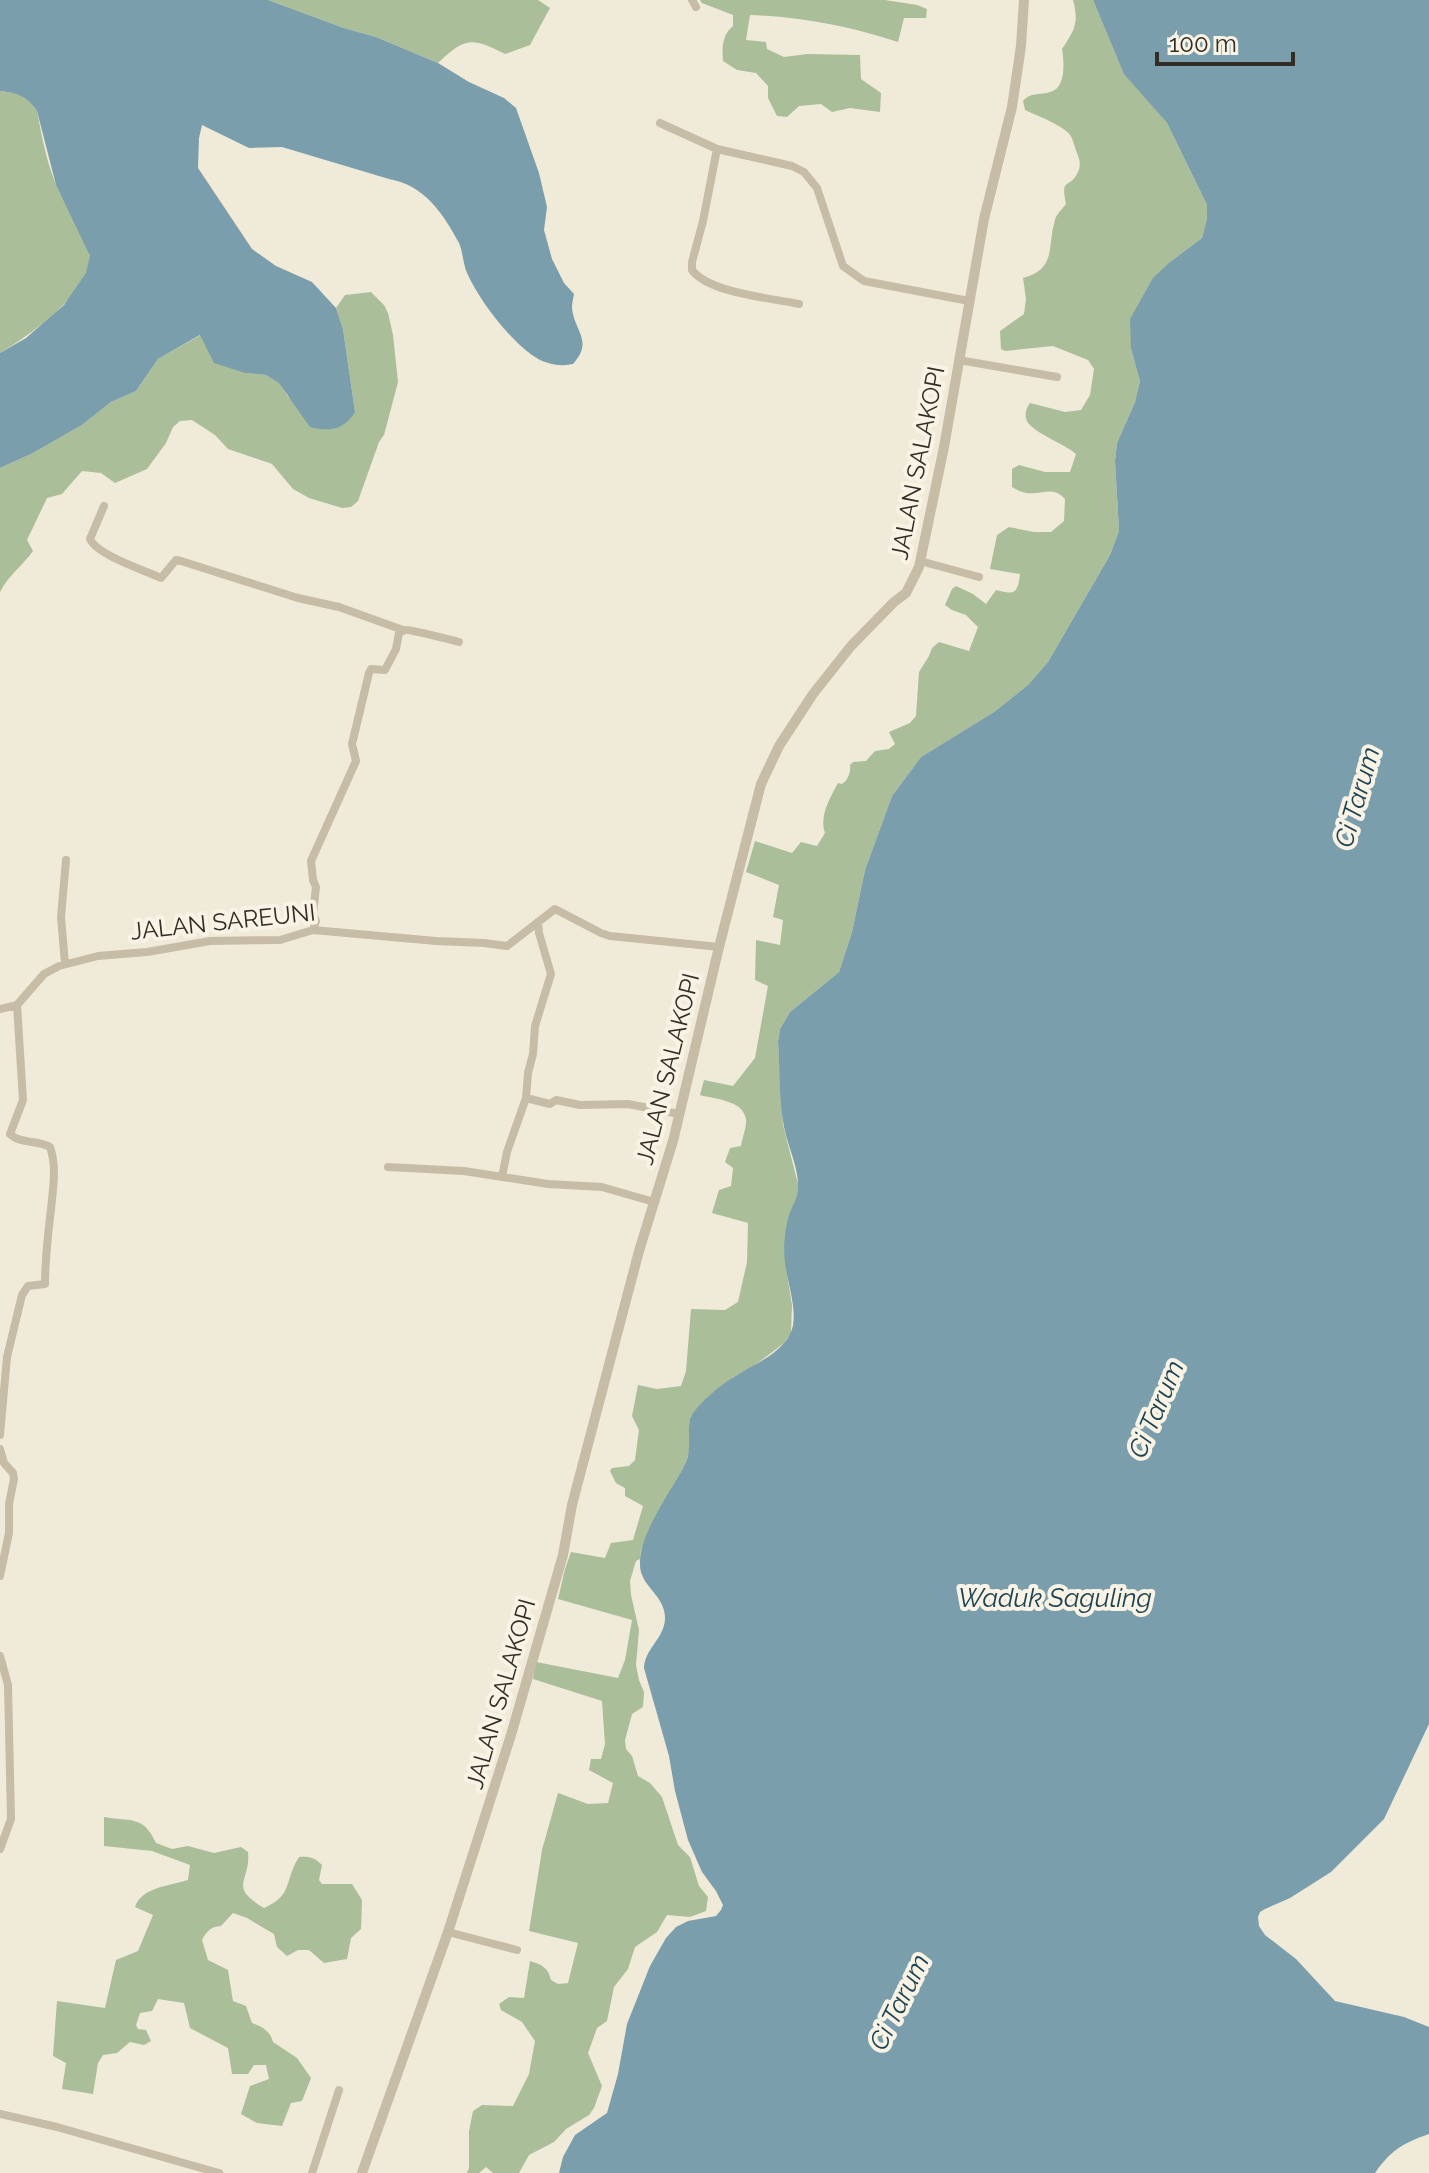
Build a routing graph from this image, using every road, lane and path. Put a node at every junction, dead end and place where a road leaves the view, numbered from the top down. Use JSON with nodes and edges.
{"nodes":[{"id":1,"x":1024,"y":0,"type":"edge"},
{"id":2,"x":660,"y":123,"type":"dead end"},
{"id":3,"x":717,"y":149,"type":"junction"},
{"id":4,"x":969,"y":301,"type":"junction"},
{"id":5,"x":799,"y":304,"type":"dead end"},
{"id":6,"x":959,"y":360,"type":"junction"},
{"id":7,"x":1057,"y":377,"type":"dead end"},
{"id":8,"x":104,"y":506,"type":"dead end"},
{"id":9,"x":920,"y":561,"type":"junction"},
{"id":10,"x":979,"y":577,"type":"dead end"},
{"id":11,"x":403,"y":630,"type":"junction"},
{"id":12,"x":459,"y":642,"type":"dead end"},
{"id":13,"x":66,"y":860,"type":"dead end"},
{"id":14,"x":538,"y":922,"type":"junction"},
{"id":15,"x":313,"y":930,"type":"junction"},
{"id":16,"x":719,"y":947,"type":"junction"},
{"id":17,"x":65,"y":964,"type":"junction"},
{"id":18,"x":17,"y":1005,"type":"junction"},
{"id":19,"x":0,"y":1009,"type":"edge"},
{"id":20,"x":526,"y":1098,"type":"junction"},
{"id":21,"x":679,"y":1114,"type":"junction"},
{"id":22,"x":388,"y":1167,"type":"dead end"},
{"id":23,"x":502,"y":1177,"type":"junction"},
{"id":24,"x":654,"y":1202,"type":"junction"},
{"id":25,"x":0,"y":1435,"type":"edge"},
{"id":26,"x":0,"y":1449,"type":"edge"},
{"id":27,"x":0,"y":1576,"type":"edge"},
{"id":28,"x":0,"y":1656,"type":"edge"},
{"id":29,"x":0,"y":1849,"type":"edge"},
{"id":30,"x":448,"y":1932,"type":"junction"},
{"id":31,"x":517,"y":1950,"type":"dead end"},
{"id":32,"x":339,"y":2090,"type":"dead end"},
{"id":33,"x":0,"y":2114,"type":"edge"},
{"id":34,"x":219,"y":2173,"type":"edge"},
{"id":35,"x":312,"y":2173,"type":"edge"},
{"id":36,"x":362,"y":2173,"type":"edge"}],
"edges":[{"from":1,"to":4,"type":"street","name":"JALAN SALAKOPI"},
{"from":2,"to":3,"type":"street"},
{"from":3,"to":4,"type":"street"},
{"from":3,"to":5,"type":"street"},
{"from":4,"to":6,"type":"street","name":"JALAN SALAKOPI"},
{"from":6,"to":7,"type":"street"},
{"from":6,"to":9,"type":"street","name":"JALAN SALAKOPI"},
{"from":8,"to":11,"type":"street"},
{"from":9,"to":10,"type":"street"},
{"from":9,"to":16,"type":"street","name":"JALAN SALAKOPI"},
{"from":11,"to":12,"type":"street"},
{"from":11,"to":15,"type":"street"},
{"from":13,"to":17,"type":"street"},
{"from":14,"to":15,"type":"street","name":"JALAN SAREUNI"},
{"from":14,"to":16,"type":"street","name":"JALAN SAREUNI"},
{"from":14,"to":20,"type":"street"},
{"from":15,"to":17,"type":"street","name":"JALAN SAREUNI"},
{"from":16,"to":21,"type":"street","name":"JALAN SALAKOPI"},
{"from":17,"to":18,"type":"street","name":"JALAN SAREUNI"},
{"from":18,"to":19,"type":"street"},
{"from":18,"to":25,"type":"street"},
{"from":20,"to":21,"type":"street"},
{"from":20,"to":23,"type":"street"},
{"from":21,"to":24,"type":"street","name":"JALAN SALAKOPI"},
{"from":22,"to":23,"type":"street"},
{"from":23,"to":24,"type":"street"},
{"from":24,"to":30,"type":"street","name":"JALAN SALAKOPI"},
{"from":26,"to":27,"type":"street"},
{"from":28,"to":29,"type":"street"},
{"from":30,"to":31,"type":"street"},
{"from":30,"to":36,"type":"street","name":"JALAN SALAKOPI"},
{"from":32,"to":35,"type":"street"},
{"from":33,"to":34,"type":"street"}]}
